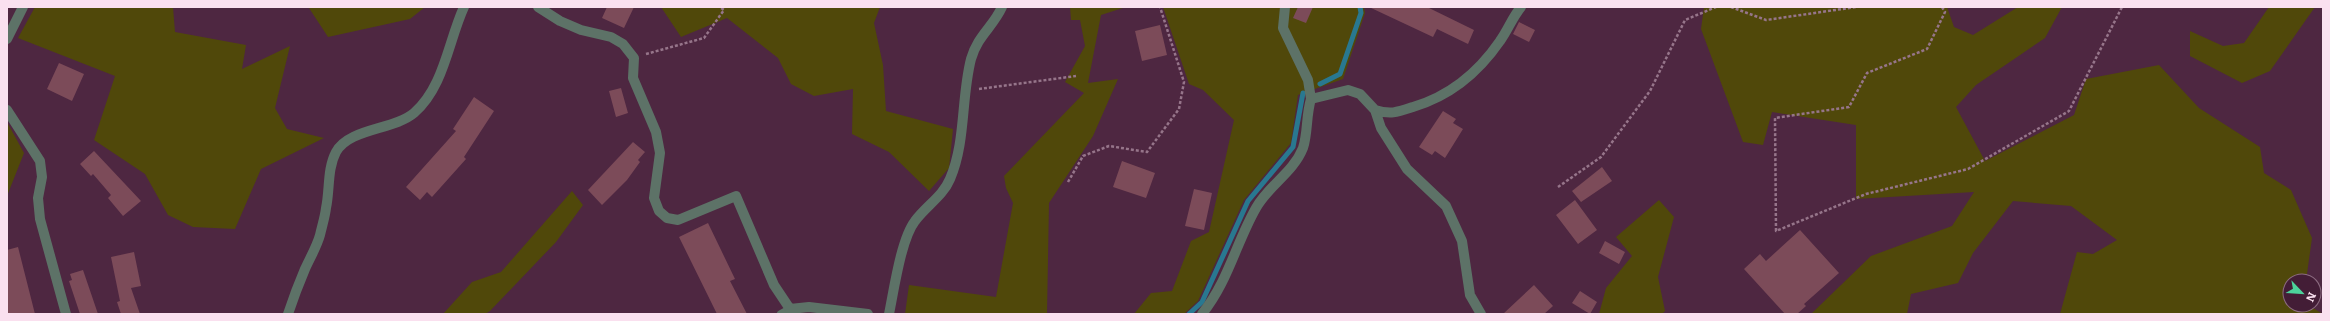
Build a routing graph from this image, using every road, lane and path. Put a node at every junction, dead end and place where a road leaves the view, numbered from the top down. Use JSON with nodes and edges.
{"nodes":[{"id":1,"x":23,"y":7,"type":"edge"},
{"id":2,"x":464,"y":7,"type":"edge"},
{"id":3,"x":538,"y":7,"type":"edge"},
{"id":4,"x":720,"y":7,"type":"edge"},
{"id":5,"x":1002,"y":7,"type":"edge"},
{"id":6,"x":1160,"y":7,"type":"edge"},
{"id":7,"x":1285,"y":7,"type":"edge"},
{"id":8,"x":1521,"y":7,"type":"edge"},
{"id":9,"x":1716,"y":7,"type":"edge"},
{"id":10,"x":1730,"y":7,"type":"edge"},
{"id":11,"x":1856,"y":7,"type":"edge"},
{"id":12,"x":1942,"y":7,"type":"edge"},
{"id":13,"x":2122,"y":7,"type":"edge"},
{"id":14,"x":7,"y":39,"type":"edge"},
{"id":15,"x":634,"y":58,"type":"junction"},
{"id":16,"x":1076,"y":76,"type":"dead end"},
{"id":17,"x":966,"y":90,"type":"junction"},
{"id":18,"x":1311,"y":99,"type":"junction"},
{"id":19,"x":7,"y":110,"type":"edge"},
{"id":20,"x":1375,"y":110,"type":"junction"},
{"id":21,"x":1068,"y":182,"type":"dead end"},
{"id":22,"x":1558,"y":187,"type":"dead end"},
{"id":23,"x":785,"y":312,"type":"edge"},
{"id":24,"x":66,"y":314,"type":"edge"},
{"id":25,"x":288,"y":314,"type":"edge"},
{"id":26,"x":868,"y":314,"type":"edge"},
{"id":27,"x":889,"y":314,"type":"edge"},
{"id":28,"x":1202,"y":314,"type":"edge"},
{"id":29,"x":1481,"y":314,"type":"edge"}],
"edges":[{"from":1,"to":14,"type":"street"},
{"from":2,"to":25,"type":"street"},
{"from":3,"to":15,"type":"street"},
{"from":4,"to":15,"type":"path"},
{"from":5,"to":17,"type":"street"},
{"from":6,"to":21,"type":"path"},
{"from":7,"to":18,"type":"street"},
{"from":8,"to":20,"type":"street"},
{"from":9,"to":22,"type":"path"},
{"from":10,"to":11,"type":"path"},
{"from":12,"to":13,"type":"path"},
{"from":15,"to":23,"type":"street"},
{"from":16,"to":17,"type":"path"},
{"from":17,"to":27,"type":"street"},
{"from":18,"to":20,"type":"street"},
{"from":18,"to":28,"type":"street"},
{"from":19,"to":24,"type":"street"},
{"from":20,"to":29,"type":"street"},
{"from":23,"to":26,"type":"street"}]}
